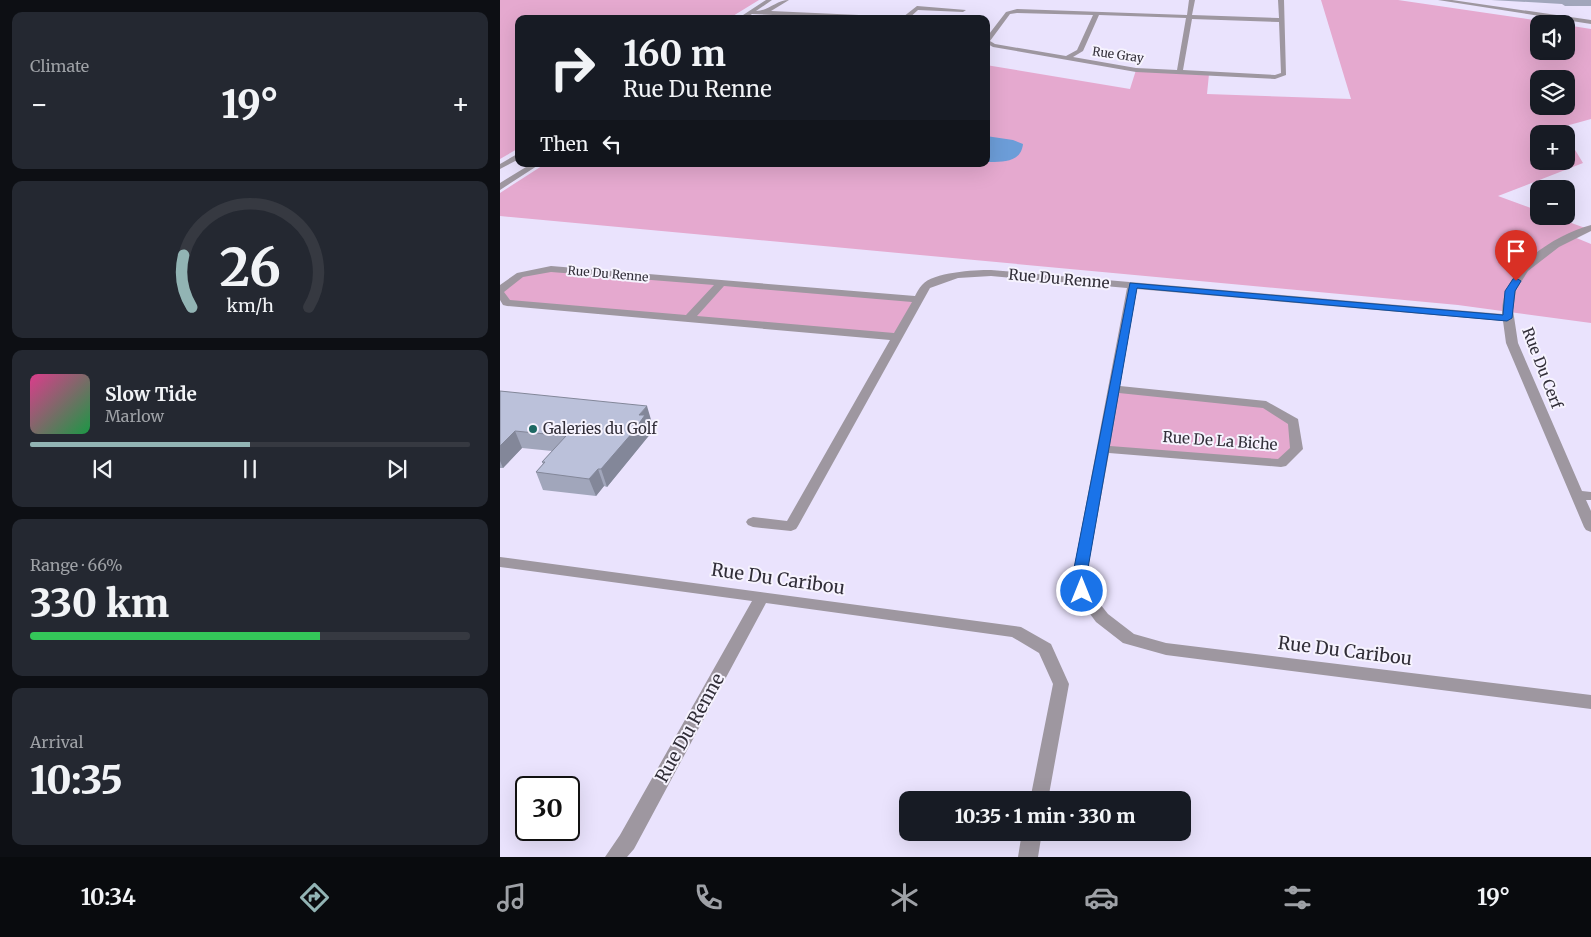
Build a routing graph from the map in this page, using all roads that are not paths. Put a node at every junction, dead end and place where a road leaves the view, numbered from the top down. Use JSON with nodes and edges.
{"nodes":[{"id":1,"x":769,"y":0,"type":"edge"},
{"id":2,"x":786,"y":0,"type":"edge"},
{"id":3,"x":1192,"y":0,"type":"edge"},
{"id":4,"x":1281,"y":0,"type":"edge"},
{"id":5,"x":1441,"y":0,"type":"edge"},
{"id":6,"x":963,"y":10,"type":"dead end"},
{"id":7,"x":750,"y":12,"type":"junction"},
{"id":8,"x":766,"y":13,"type":"junction"},
{"id":9,"x":1097,"y":13,"type":"junction"},
{"id":10,"x":746,"y":15,"type":"edge"},
{"id":11,"x":763,"y":15,"type":"edge"},
{"id":12,"x":812,"y":15,"type":"edge"},
{"id":13,"x":909,"y":15,"type":"edge"},
{"id":14,"x":1189,"y":17,"type":"junction"},
{"id":15,"x":1282,"y":20,"type":"junction"},
{"id":16,"x":1591,"y":22,"type":"edge"},
{"id":17,"x":990,"y":37,"type":"edge"},
{"id":18,"x":990,"y":43,"type":"edge"},
{"id":19,"x":1066,"y":58,"type":"junction"},
{"id":20,"x":1180,"y":72,"type":"junction"},
{"id":21,"x":515,"y":158,"type":"edge"},
{"id":22,"x":500,"y":167,"type":"edge"},
{"id":23,"x":531,"y":167,"type":"edge"},
{"id":24,"x":500,"y":187,"type":"edge"},
{"id":25,"x":1591,"y":228,"type":"edge"},
{"id":26,"x":721,"y":283,"type":"junction"},
{"id":27,"x":1133,"y":285,"type":"junction"},
{"id":28,"x":500,"y":292,"type":"edge"},
{"id":29,"x":918,"y":299,"type":"junction"},
{"id":30,"x":1507,"y":318,"type":"junction"},
{"id":31,"x":689,"y":319,"type":"junction"},
{"id":32,"x":898,"y":338,"type":"junction"},
{"id":33,"x":1114,"y":389,"type":"junction"},
{"id":34,"x":1103,"y":448,"type":"junction"},
{"id":35,"x":1584,"y":495,"type":"edge"},
{"id":36,"x":753,"y":522,"type":"dead end"},
{"id":37,"x":1591,"y":527,"type":"edge"},
{"id":38,"x":500,"y":562,"type":"edge"},
{"id":39,"x":762,"y":597,"type":"junction"},
{"id":40,"x":1591,"y":702,"type":"edge"},
{"id":41,"x":1041,"y":791,"type":"edge"},
{"id":42,"x":1031,"y":841,"type":"edge"},
{"id":43,"x":615,"y":857,"type":"edge"},
{"id":44,"x":1028,"y":857,"type":"edge"}],
"edges":[{"from":1,"to":7,"type":"street"},
{"from":2,"to":8,"type":"street"},
{"from":3,"to":14,"type":"street"},
{"from":4,"to":15,"type":"street"},
{"from":5,"to":16,"type":"street"},
{"from":6,"to":13,"type":"street"},
{"from":7,"to":8,"type":"street"},
{"from":7,"to":10,"type":"street"},
{"from":8,"to":11,"type":"street"},
{"from":8,"to":12,"type":"street"},
{"from":9,"to":14,"type":"street"},
{"from":9,"to":17,"type":"street","name":"Rue Gray"},
{"from":9,"to":19,"type":"street"},
{"from":14,"to":15,"type":"street"},
{"from":14,"to":20,"type":"street"},
{"from":15,"to":20,"type":"street","name":"Rue Gray"},
{"from":18,"to":19,"type":"street","name":"Rue Gray"},
{"from":19,"to":20,"type":"street","name":"Rue Gray"},
{"from":21,"to":22,"type":"street"},
{"from":23,"to":24,"type":"street"},
{"from":25,"to":30,"type":"street","name":"Rue Du Cerf"},
{"from":26,"to":28,"type":"street","name":"Rue Du Renne"},
{"from":26,"to":29,"type":"street","name":"Rue Du Renne"},
{"from":26,"to":31,"type":"street"},
{"from":27,"to":29,"type":"street","name":"Rue Du Renne"},
{"from":27,"to":30,"type":"street","name":"Rue Du Renne"},
{"from":27,"to":33,"type":"street"},
{"from":28,"to":31,"type":"street","name":"Rue Du Renne"},
{"from":29,"to":32,"type":"street","name":"Rue Du Renne"},
{"from":30,"to":35,"type":"street","name":"Rue Du Cerf"},
{"from":31,"to":32,"type":"street","name":"Rue Du Renne"},
{"from":32,"to":36,"type":"street","name":"Rue Du Renne"},
{"from":33,"to":34,"type":"street"},
{"from":33,"to":34,"type":"street","name":"Rue De La Biche"},
{"from":34,"to":40,"type":"street","name":"Rue Du Caribou"},
{"from":35,"to":37,"type":"street","name":"Rue Du Cerf"},
{"from":38,"to":39,"type":"street","name":"Rue Du Caribou"},
{"from":39,"to":41,"type":"street","name":"Rue Du Caribou"},
{"from":39,"to":43,"type":"street","name":"Rue Du Renne"},
{"from":42,"to":44,"type":"street"}]}
